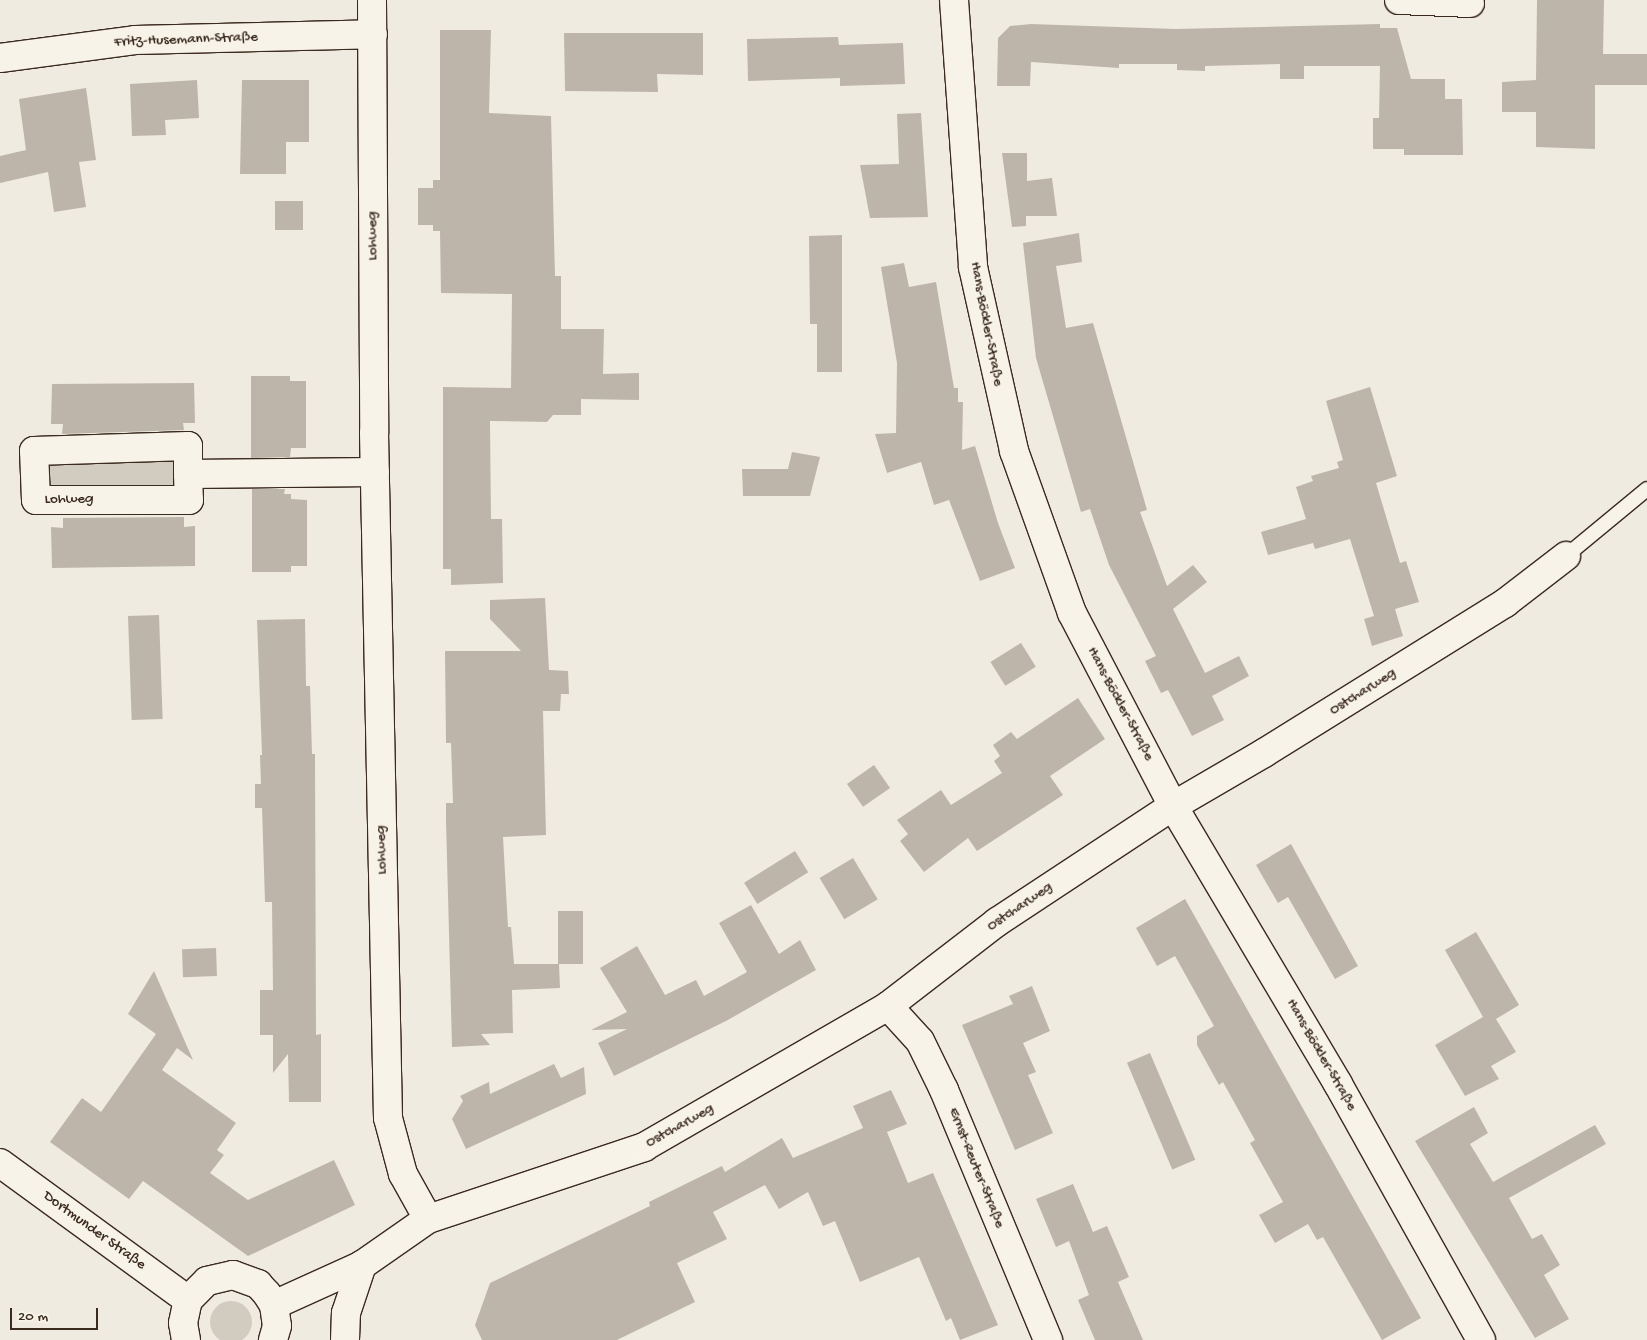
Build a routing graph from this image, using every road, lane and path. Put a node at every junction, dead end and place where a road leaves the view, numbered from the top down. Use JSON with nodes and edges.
{"nodes":[{"id":1,"x":372,"y":0,"type":"edge"},
{"id":2,"x":954,"y":0,"type":"edge"},
{"id":3,"x":1399,"y":0,"type":"edge"},
{"id":4,"x":1470,"y":3,"type":"dead end"},
{"id":5,"x":373,"y":34,"type":"junction"},
{"id":6,"x":0,"y":58,"type":"edge"},
{"id":7,"x":375,"y":472,"type":"junction"},
{"id":8,"x":188,"y":474,"type":"junction"},
{"id":9,"x":1647,"y":489,"type":"edge"},
{"id":10,"x":1566,"y":556,"type":"joint"},
{"id":11,"x":1174,"y":806,"type":"junction"},
{"id":12,"x":888,"y":1006,"type":"junction"},
{"id":13,"x":0,"y":1162,"type":"edge"},
{"id":14,"x":428,"y":1219,"type":"junction"},
{"id":15,"x":362,"y":1265,"type":"junction"},
{"id":16,"x":188,"y":1300,"type":"junction"},
{"id":17,"x":274,"y":1306,"type":"junction"},
{"id":18,"x":186,"y":1340,"type":"edge"},
{"id":19,"x":273,"y":1340,"type":"edge"},
{"id":20,"x":345,"y":1340,"type":"edge"},
{"id":21,"x":1048,"y":1340,"type":"edge"},
{"id":22,"x":1481,"y":1340,"type":"edge"}],
"edges":[{"from":1,"to":5,"type":"street","name":"Lohweg"},
{"from":2,"to":11,"type":"street","name":"Hans-Böckler-Straße"},
{"from":3,"to":4,"type":"street"},
{"from":5,"to":6,"type":"street","name":"Fritz-Husemann-Straße"},
{"from":5,"to":7,"type":"street","name":"Lohweg"},
{"from":7,"to":8,"type":"street"},
{"from":7,"to":14,"type":"street","name":"Lohweg"},
{"from":8,"to":8,"type":"street","name":"Lohweg"},
{"from":9,"to":10,"type":"lane","name":"Ostcharweg"},
{"from":10,"to":11,"type":"street","name":"Ostcharweg"},
{"from":11,"to":12,"type":"street","name":"Ostcharweg"},
{"from":11,"to":22,"type":"street","name":"Hans-Böckler-Straße"},
{"from":12,"to":14,"type":"street","name":"Ostcharweg"},
{"from":12,"to":21,"type":"street","name":"Ernst-Reuter-Straße"},
{"from":13,"to":16,"type":"street","name":"Dortmunder Straße"},
{"from":14,"to":15,"type":"street","name":"Ostcharweg"},
{"from":15,"to":17,"type":"street","name":"Ostcharweg"},
{"from":15,"to":20,"type":"street"},
{"from":16,"to":17,"type":"street"},
{"from":16,"to":18,"type":"street"},
{"from":17,"to":19,"type":"street"}]}
